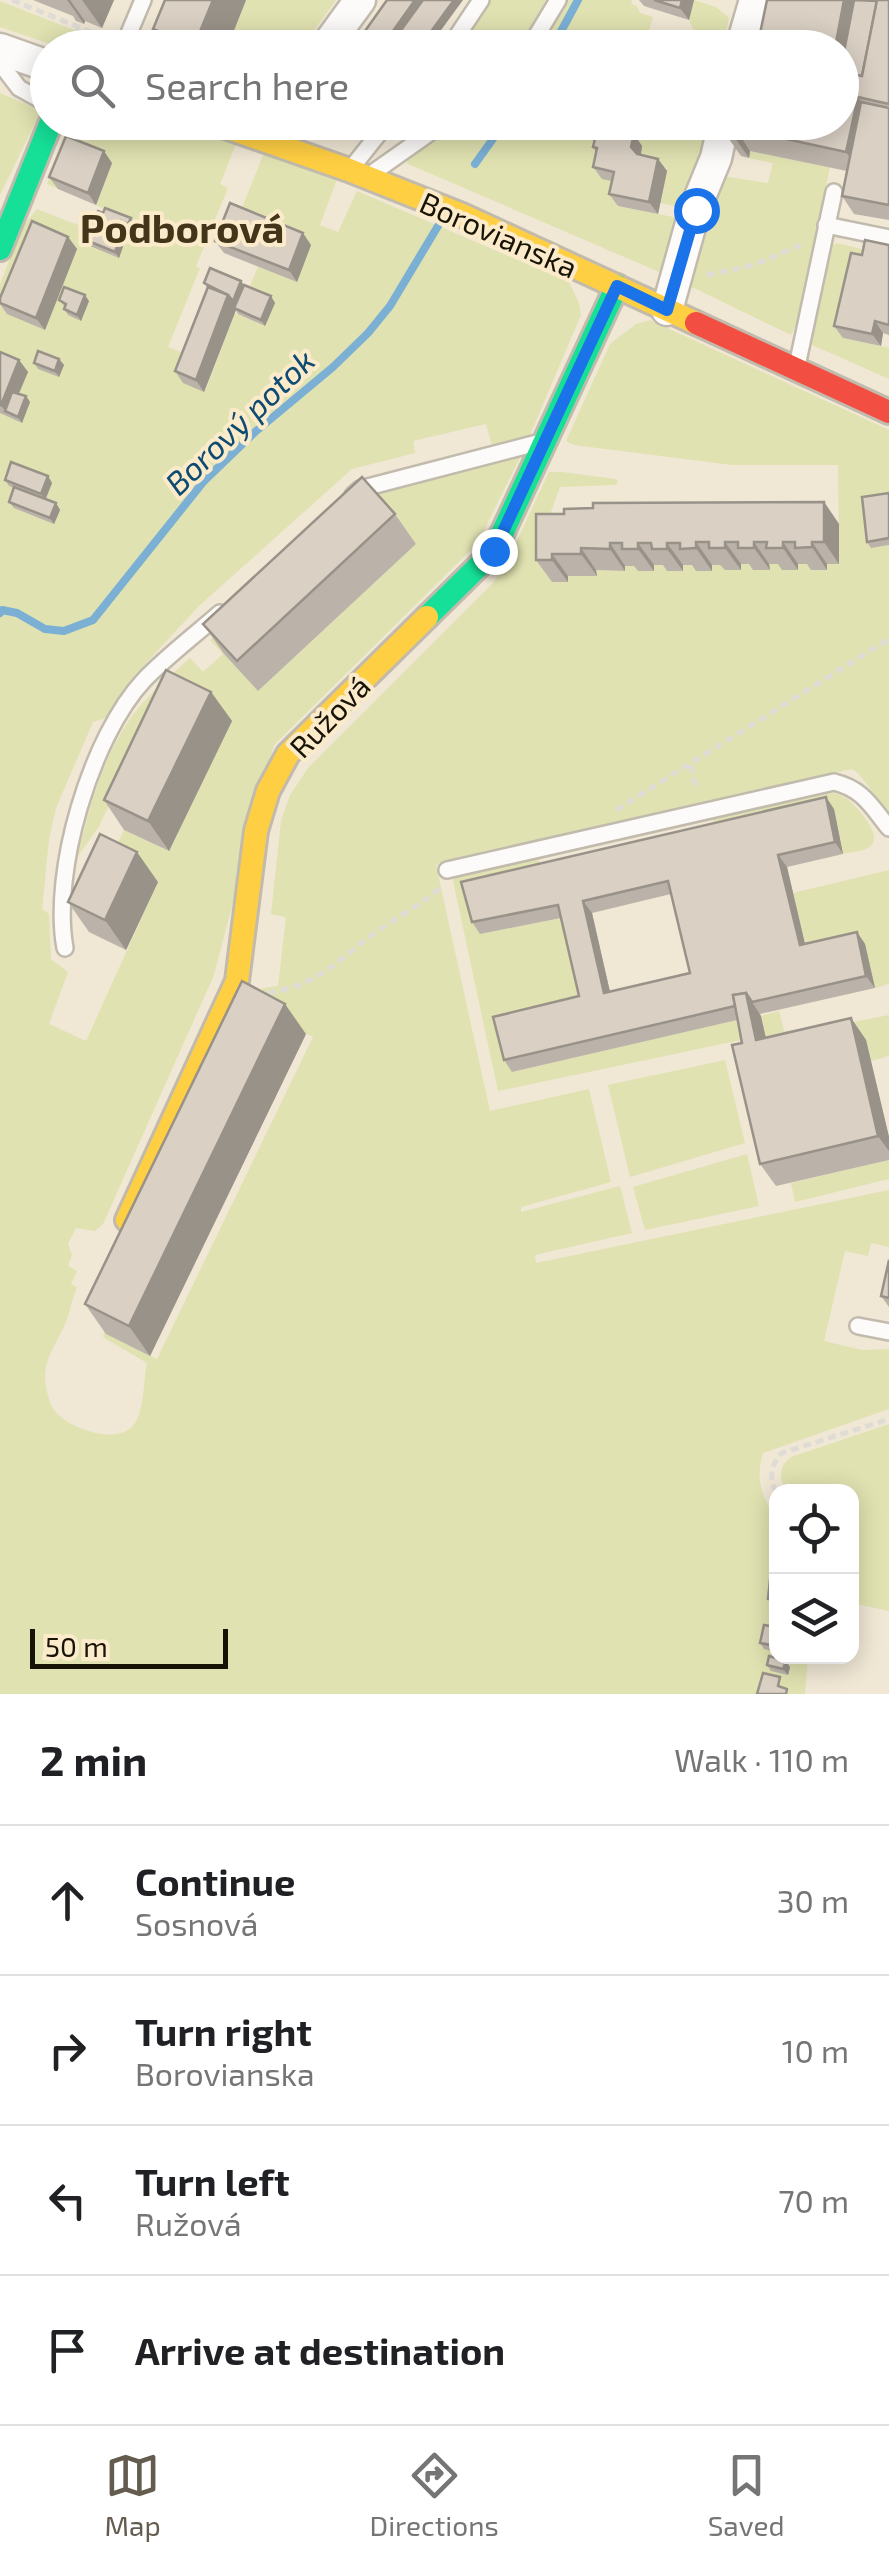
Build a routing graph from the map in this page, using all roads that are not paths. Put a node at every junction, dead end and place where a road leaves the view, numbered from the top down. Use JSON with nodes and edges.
{"nodes":[{"id":1,"x":143,"y":0,"type":"edge"},
{"id":2,"x":360,"y":0,"type":"edge"},
{"id":3,"x":481,"y":0,"type":"edge"},
{"id":4,"x":558,"y":0,"type":"edge"},
{"id":5,"x":755,"y":0,"type":"edge"},
{"id":6,"x":130,"y":30,"type":"edge"},
{"id":7,"x":338,"y":30,"type":"edge"},
{"id":8,"x":460,"y":30,"type":"edge"},
{"id":9,"x":540,"y":30,"type":"edge"},
{"id":10,"x":746,"y":30,"type":"edge"},
{"id":11,"x":0,"y":49,"type":"edge"},
{"id":12,"x":30,"y":60,"type":"edge"},
{"id":13,"x":0,"y":63,"type":"edge"},
{"id":14,"x":30,"y":94,"type":"edge"},
{"id":15,"x":44,"y":140,"type":"edge"},
{"id":16,"x":290,"y":140,"type":"edge"},
{"id":17,"x":377,"y":140,"type":"edge"},
{"id":18,"x":414,"y":140,"type":"edge"},
{"id":19,"x":720,"y":140,"type":"edge"},
{"id":20,"x":358,"y":173,"type":"junction"},
{"id":21,"x":834,"y":192,"type":"dead end"},
{"id":22,"x":826,"y":230,"type":"junction"},
{"id":23,"x":889,"y":238,"type":"edge"},
{"id":24,"x":0,"y":249,"type":"edge"},
{"id":25,"x":617,"y":286,"type":"junction"},
{"id":26,"x":671,"y":297,"type":"junction"},
{"id":27,"x":796,"y":370,"type":"junction"},
{"id":28,"x":889,"y":412,"type":"edge"},
{"id":29,"x":546,"y":440,"type":"junction"},
{"id":30,"x":346,"y":502,"type":"edge"},
{"id":31,"x":230,"y":604,"type":"edge"},
{"id":32,"x":889,"y":828,"type":"edge"},
{"id":33,"x":446,"y":870,"type":"road end"},
{"id":34,"x":66,"y":948,"type":"dead end"},
{"id":35,"x":122,"y":1232,"type":"edge"},
{"id":36,"x":858,"y":1326,"type":"dead end"},
{"id":37,"x":889,"y":1332,"type":"edge"}],
"edges":[{"from":1,"to":6,"type":"lane"},
{"from":2,"to":7,"type":"street"},
{"from":3,"to":8,"type":"lane"},
{"from":4,"to":9,"type":"lane"},
{"from":5,"to":10,"type":"street"},
{"from":11,"to":12,"type":"street"},
{"from":13,"to":14,"type":"lane"},
{"from":15,"to":24,"type":"street"},
{"from":16,"to":20,"type":"street","name":"Borovianska"},
{"from":17,"to":20,"type":"lane"},
{"from":18,"to":20,"type":"lane"},
{"from":19,"to":26,"type":"street"},
{"from":20,"to":25,"type":"street","name":"Borovianska"},
{"from":21,"to":22,"type":"lane"},
{"from":22,"to":23,"type":"lane"},
{"from":22,"to":27,"type":"lane"},
{"from":25,"to":26,"type":"street","name":"Borovianska"},
{"from":25,"to":29,"type":"street","name":"Ružová"},
{"from":26,"to":27,"type":"street","name":"Borovianska"},
{"from":27,"to":28,"type":"street","name":"Borovianska"},
{"from":29,"to":30,"type":"lane"},
{"from":29,"to":35,"type":"street","name":"Ružová"},
{"from":31,"to":34,"type":"lane"},
{"from":32,"to":33,"type":"lane"},
{"from":36,"to":37,"type":"lane"}]}
